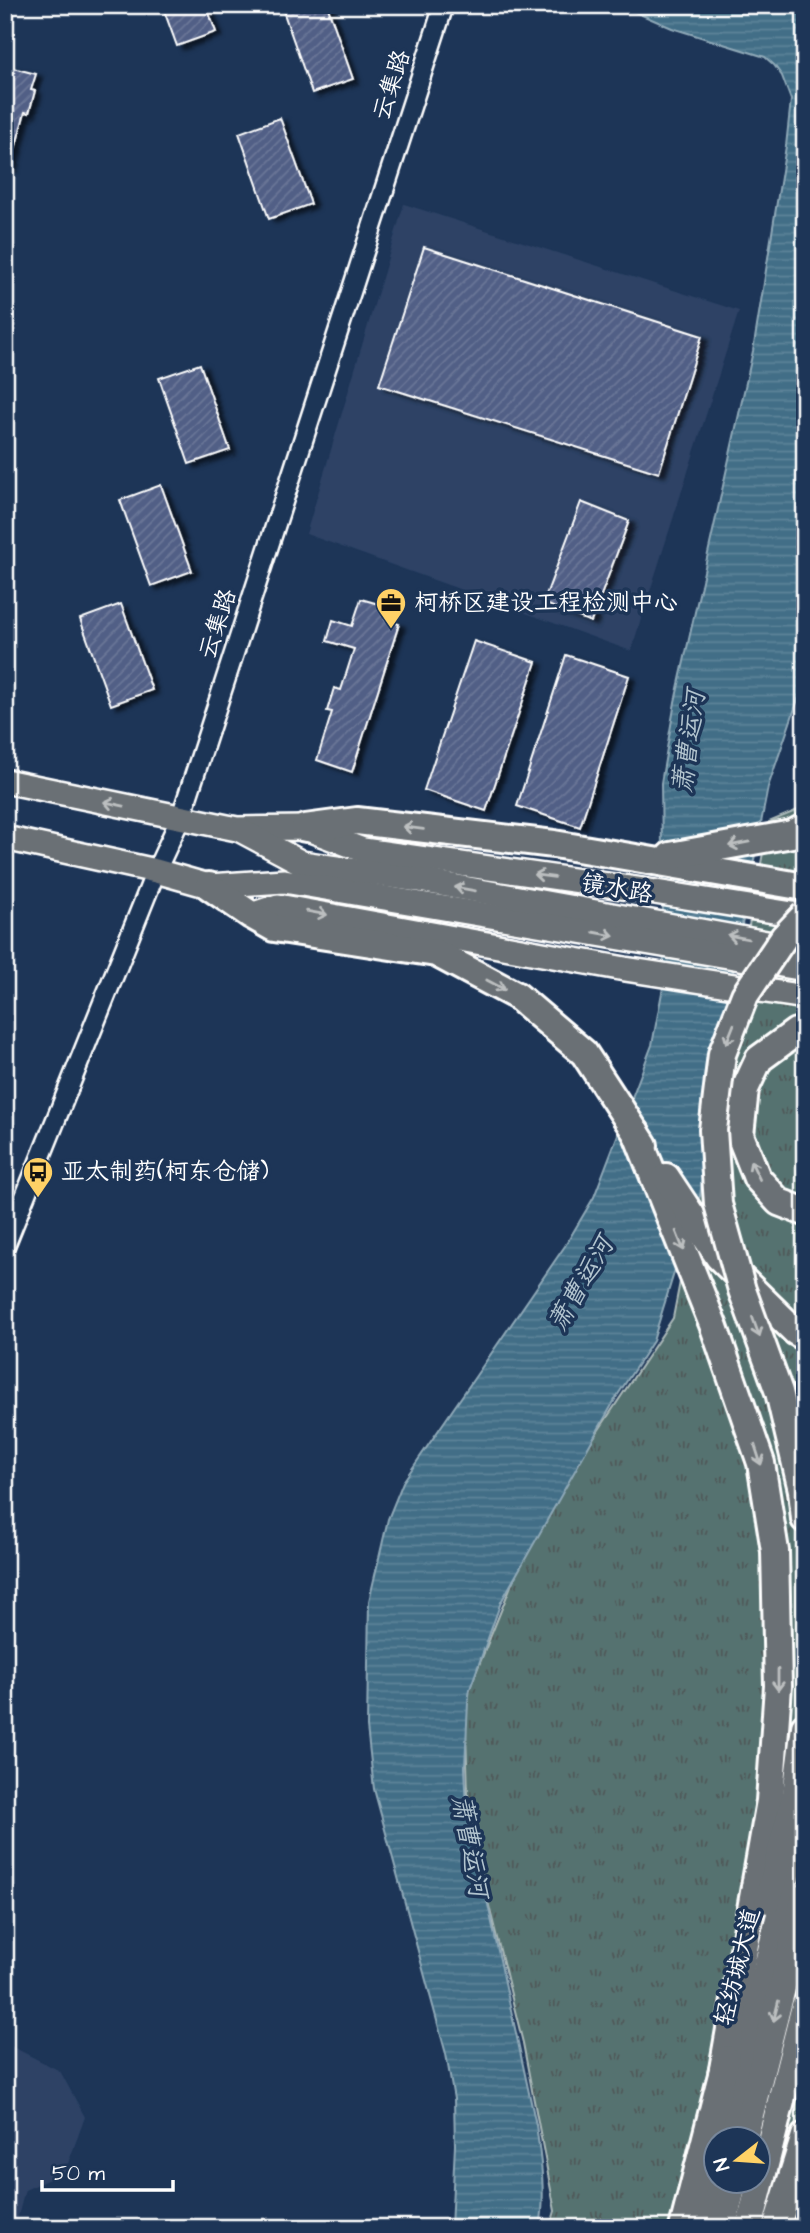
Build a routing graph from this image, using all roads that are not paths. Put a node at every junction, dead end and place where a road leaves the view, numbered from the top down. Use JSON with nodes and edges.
{"nodes":[{"id":1,"x":444,"y":5,"type":"edge"},
{"id":2,"x":5,"y":781,"type":"edge"},
{"id":3,"x":181,"y":817,"type":"junction"},
{"id":4,"x":805,"y":827,"type":"edge"},
{"id":5,"x":305,"y":828,"type":"junction"},
{"id":6,"x":237,"y":829,"type":"junction"},
{"id":7,"x":5,"y":838,"type":"edge"},
{"id":8,"x":648,"y":859,"type":"junction"},
{"id":9,"x":156,"y":871,"type":"junction"},
{"id":10,"x":209,"y":886,"type":"junction"},
{"id":11,"x":805,"y":887,"type":"edge"},
{"id":12,"x":418,"y":891,"type":"junction"},
{"id":13,"x":251,"y":915,"type":"junction"},
{"id":14,"x":805,"y":916,"type":"edge"},
{"id":15,"x":805,"y":950,"type":"edge"},
{"id":16,"x":805,"y":969,"type":"edge"},
{"id":17,"x":805,"y":997,"type":"edge"},
{"id":18,"x":805,"y":1030,"type":"edge"},
{"id":19,"x":636,"y":1132,"type":"junction"},
{"id":20,"x":805,"y":1212,"type":"edge"},
{"id":21,"x":5,"y":1246,"type":"edge"},
{"id":22,"x":805,"y":1337,"type":"edge"},
{"id":23,"x":805,"y":1519,"type":"edge"},
{"id":24,"x":805,"y":1727,"type":"edge"},
{"id":25,"x":805,"y":1808,"type":"edge"},
{"id":26,"x":805,"y":1897,"type":"edge"},
{"id":27,"x":805,"y":2006,"type":"edge"},
{"id":28,"x":805,"y":2057,"type":"edge"},
{"id":29,"x":722,"y":2075,"type":"junction"},
{"id":30,"x":726,"y":2124,"type":"edge"},
{"id":31,"x":748,"y":2124,"type":"edge"},
{"id":32,"x":805,"y":2136,"type":"edge"},
{"id":33,"x":711,"y":2194,"type":"edge"},
{"id":34,"x":730,"y":2194,"type":"edge"},
{"id":35,"x":683,"y":2228,"type":"edge"},
{"id":36,"x":703,"y":2228,"type":"edge"},
{"id":37,"x":722,"y":2228,"type":"edge"},
{"id":38,"x":749,"y":2228,"type":"edge"},
{"id":39,"x":762,"y":2228,"type":"edge"},
{"id":40,"x":776,"y":2228,"type":"edge"}],
"edges":[{"from":1,"to":3,"type":"street","name":"云集路"},
{"from":3,"to":2,"type":"main road","one_way":true},
{"from":3,"to":6,"type":"main road"},
{"from":3,"to":9,"type":"street","name":"云集路"},
{"from":4,"to":8,"type":"highway","one_way":true},
{"from":5,"to":6,"type":"main road"},
{"from":8,"to":5,"type":"highway","one_way":true},
{"from":14,"to":5,"type":"main road","one_way":true},
{"from":6,"to":12,"type":"main road"},
{"from":7,"to":9,"type":"main road"},
{"from":8,"to":11,"type":"highway"},
{"from":9,"to":10,"type":"main road"},
{"from":9,"to":21,"type":"street","name":"云集路"},
{"from":10,"to":12,"type":"main road"},
{"from":10,"to":13,"type":"highway"},
{"from":15,"to":12,"type":"main road","name":"镜水路","one_way":true},
{"from":12,"to":16,"type":"main road","one_way":true},
{"from":13,"to":17,"type":"main road","one_way":true},
{"from":13,"to":19,"type":"highway","one_way":true},
{"from":14,"to":23,"type":"highway","one_way":true,"bridge":true},
{"from":20,"to":18,"type":"highway","one_way":true},
{"from":19,"to":22,"type":"highway","bridge":true},
{"from":19,"to":29,"type":"highway","one_way":true},
{"from":24,"to":29,"type":"highway"},
{"from":25,"to":30,"type":"main road","name":"轻纺城大道"},
{"from":26,"to":31,"type":"highway","one_way":true},
{"from":27,"to":38,"type":"highway"},
{"from":28,"to":39,"type":"main road"},
{"from":29,"to":35,"type":"highway"},
{"from":32,"to":40,"type":"highway"},
{"from":33,"to":36,"type":"main road"},
{"from":34,"to":37,"type":"highway"}]}
